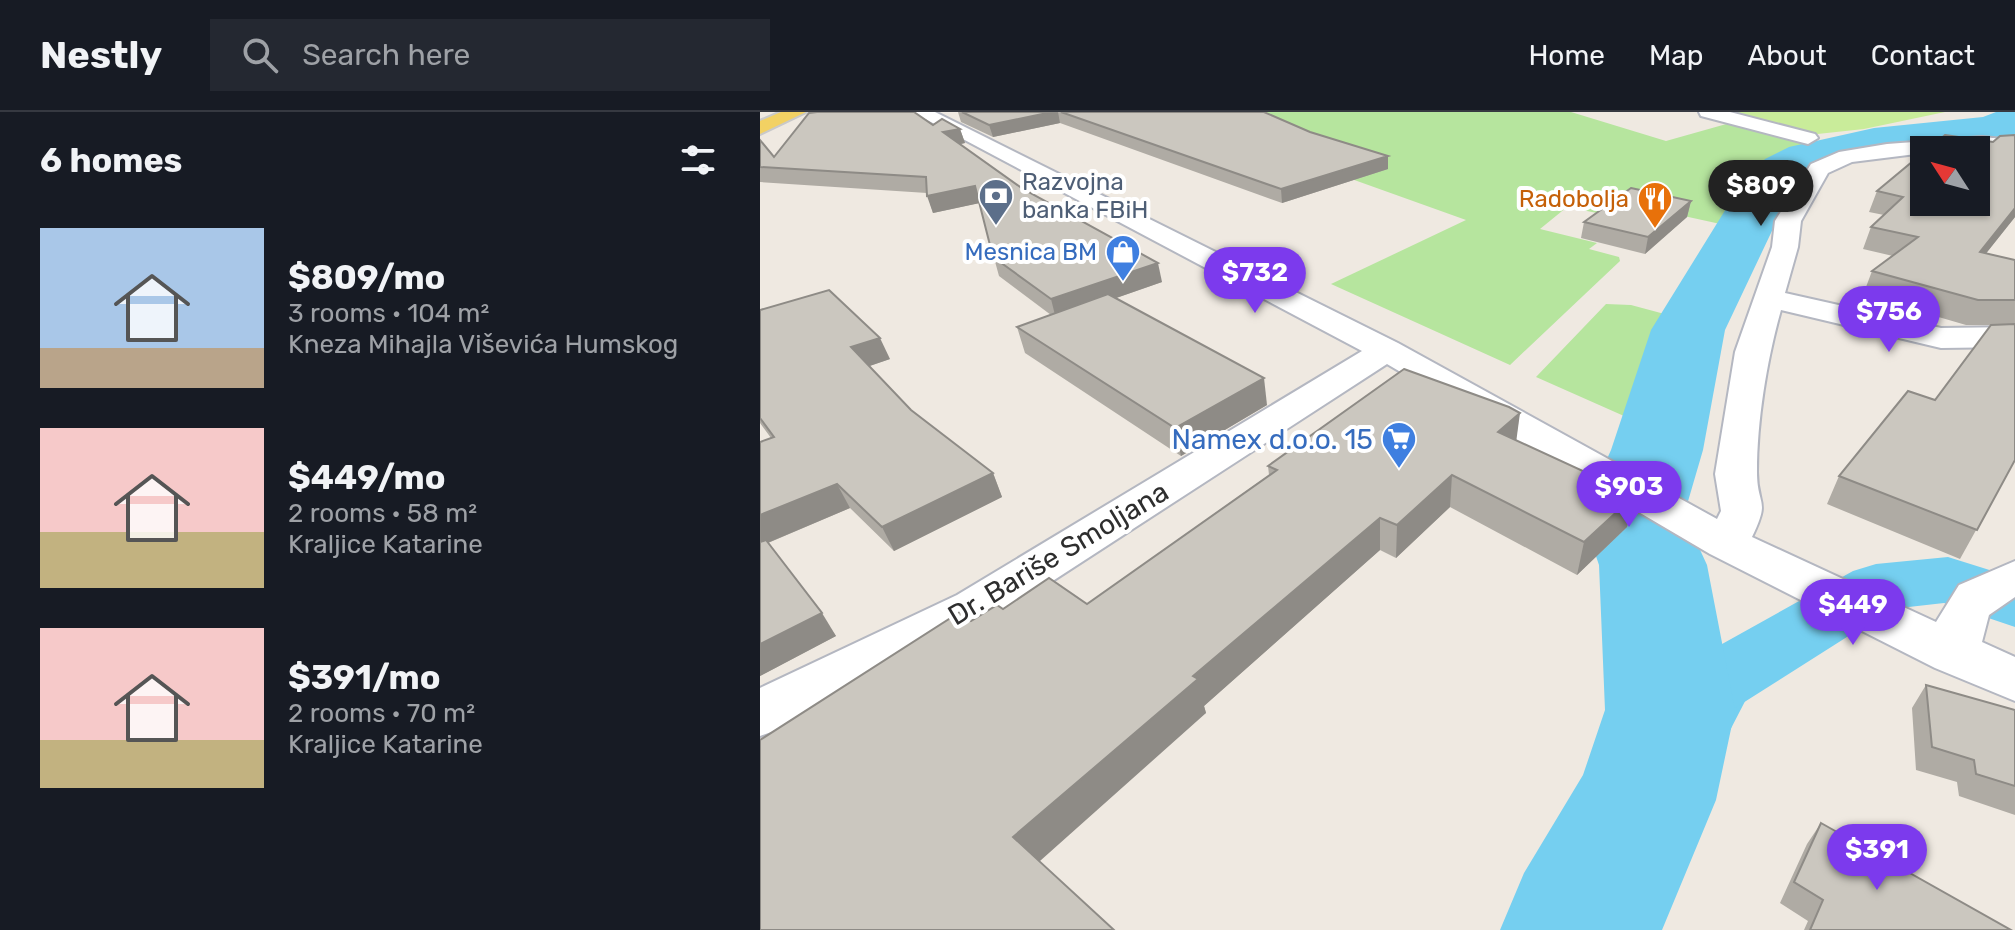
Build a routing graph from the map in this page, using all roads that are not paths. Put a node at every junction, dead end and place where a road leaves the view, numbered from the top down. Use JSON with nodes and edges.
{"nodes":[{"id":1,"x":797,"y":112,"type":"edge"},
{"id":2,"x":921,"y":112,"type":"edge"},
{"id":3,"x":1708,"y":112,"type":"edge"},
{"id":4,"x":760,"y":128,"type":"edge"},
{"id":5,"x":1808,"y":138,"type":"dead end"},
{"id":6,"x":2015,"y":146,"type":"edge"},
{"id":7,"x":1771,"y":299,"type":"junction"},
{"id":8,"x":2015,"y":337,"type":"edge"},
{"id":9,"x":1386,"y":350,"type":"junction"},
{"id":10,"x":1726,"y":543,"type":"junction"},
{"id":11,"x":2015,"y":578,"type":"edge"},
{"id":12,"x":1949,"y":634,"type":"junction"},
{"id":13,"x":2015,"y":680,"type":"edge"},
{"id":14,"x":760,"y":713,"type":"edge"}],
"edges":[{"from":1,"to":4,"type":"main road"},
{"from":2,"to":9,"type":"street"},
{"from":3,"to":5,"type":"street"},
{"from":6,"to":7,"type":"street"},
{"from":7,"to":8,"type":"street"},
{"from":7,"to":10,"type":"street"},
{"from":9,"to":10,"type":"street"},
{"from":9,"to":14,"type":"street","name":"Dr. Bariše Smoljana"},
{"from":10,"to":12,"type":"street"},
{"from":11,"to":12,"type":"street"},
{"from":12,"to":13,"type":"street"}]}
